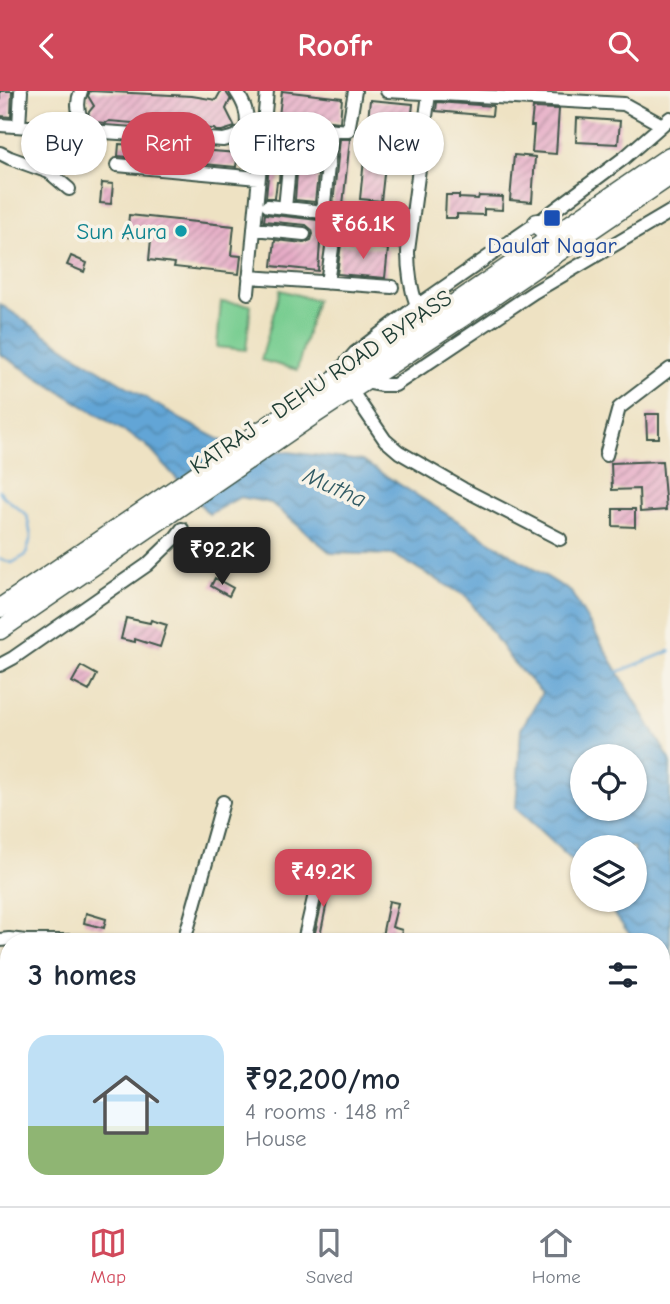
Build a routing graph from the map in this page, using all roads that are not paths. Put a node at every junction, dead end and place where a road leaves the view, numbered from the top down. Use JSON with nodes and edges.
{"nodes":[{"id":1,"x":21,"y":91,"type":"edge"},
{"id":2,"x":81,"y":91,"type":"edge"},
{"id":3,"x":355,"y":91,"type":"edge"},
{"id":4,"x":389,"y":91,"type":"edge"},
{"id":5,"x":237,"y":93,"type":"edge"},
{"id":6,"x":267,"y":94,"type":"edge"},
{"id":7,"x":429,"y":94,"type":"junction"},
{"id":8,"x":79,"y":112,"type":"edge"},
{"id":9,"x":666,"y":121,"type":"edge"},
{"id":10,"x":0,"y":125,"type":"edge"},
{"id":11,"x":19,"y":126,"type":"joint"},
{"id":12,"x":339,"y":130,"type":"edge"},
{"id":13,"x":107,"y":132,"type":"edge"},
{"id":14,"x":0,"y":153,"type":"edge"},
{"id":15,"x":670,"y":156,"type":"edge"},
{"id":16,"x":117,"y":165,"type":"dead end"},
{"id":17,"x":288,"y":175,"type":"edge"},
{"id":18,"x":327,"y":175,"type":"edge"},
{"id":19,"x":670,"y":176,"type":"edge"},
{"id":20,"x":258,"y":178,"type":"junction"},
{"id":21,"x":69,"y":189,"type":"dead end"},
{"id":22,"x":268,"y":206,"type":"dead end"},
{"id":23,"x":285,"y":208,"type":"junction"},
{"id":24,"x":323,"y":212,"type":"junction"},
{"id":25,"x":670,"y":212,"type":"edge"},
{"id":26,"x":342,"y":214,"type":"dead end"},
{"id":27,"x":537,"y":223,"type":"junction"},
{"id":28,"x":254,"y":229,"type":"junction"},
{"id":29,"x":304,"y":234,"type":"dead end"},
{"id":30,"x":550,"y":240,"type":"junction"},
{"id":31,"x":409,"y":242,"type":"junction"},
{"id":32,"x":524,"y":276,"type":"junction"},
{"id":33,"x":249,"y":277,"type":"junction"},
{"id":34,"x":327,"y":283,"type":"junction"},
{"id":35,"x":392,"y":288,"type":"dead end"},
{"id":36,"x":534,"y":292,"type":"junction"},
{"id":37,"x":247,"y":293,"type":"dead end"},
{"id":38,"x":417,"y":306,"type":"junction"},
{"id":39,"x":670,"y":369,"type":"edge"},
{"id":40,"x":358,"y":386,"type":"junction"},
{"id":41,"x":324,"y":388,"type":"junction"},
{"id":42,"x":304,"y":411,"type":"junction"},
{"id":43,"x":606,"y":455,"type":"dead end"},
{"id":44,"x":182,"y":529,"type":"dead end"},
{"id":45,"x":128,"y":531,"type":"junction"},
{"id":46,"x":560,"y":539,"type":"dead end"},
{"id":47,"x":0,"y":608,"type":"edge"},
{"id":48,"x":0,"y":630,"type":"edge"},
{"id":49,"x":0,"y":665,"type":"edge"},
{"id":50,"x":223,"y":803,"type":"dead end"},
{"id":51,"x":321,"y":868,"type":"dead end"},
{"id":52,"x":186,"y":933,"type":"edge"},
{"id":53,"x":306,"y":933,"type":"edge"}],
"edges":[{"from":1,"to":11,"type":"street"},
{"from":2,"to":8,"type":"street"},
{"from":3,"to":12,"type":"street"},
{"from":4,"to":7,"type":"street"},
{"from":5,"to":6,"type":"street"},
{"from":5,"to":13,"type":"street"},
{"from":6,"to":20,"type":"street"},
{"from":7,"to":9,"type":"street"},
{"from":7,"to":31,"type":"street"},
{"from":9,"to":27,"type":"street"},
{"from":10,"to":11,"type":"street"},
{"from":14,"to":21,"type":"street"},
{"from":15,"to":30,"type":"highway","name":"KATRAJ - DEHU ROAD BYPASS"},
{"from":16,"to":20,"type":"street"},
{"from":17,"to":23,"type":"street"},
{"from":18,"to":24,"type":"street"},
{"from":19,"to":32,"type":"highway","name":"KATRAJ - DEHU ROAD BYPASS"},
{"from":20,"to":28,"type":"street"},
{"from":22,"to":23,"type":"street"},
{"from":23,"to":24,"type":"street"},
{"from":24,"to":26,"type":"street"},
{"from":25,"to":36,"type":"street"},
{"from":27,"to":30,"type":"highway"},
{"from":27,"to":38,"type":"street"},
{"from":28,"to":29,"type":"street"},
{"from":28,"to":33,"type":"street"},
{"from":30,"to":41,"type":"highway","name":"KATRAJ - DEHU ROAD BYPASS"},
{"from":31,"to":34,"type":"street"},
{"from":31,"to":38,"type":"street"},
{"from":32,"to":36,"type":"highway"},
{"from":32,"to":40,"type":"highway","name":"KATRAJ - DEHU ROAD BYPASS"},
{"from":33,"to":34,"type":"street"},
{"from":33,"to":37,"type":"street"},
{"from":34,"to":35,"type":"street"},
{"from":36,"to":40,"type":"street"},
{"from":38,"to":41,"type":"street"},
{"from":39,"to":43,"type":"street"},
{"from":40,"to":42,"type":"highway","name":"KATRAJ - DEHU ROAD BYPASS"},
{"from":40,"to":46,"type":"street"},
{"from":41,"to":42,"type":"highway","name":"KATRAJ - DEHU ROAD BYPASS"},
{"from":42,"to":45,"type":"highway","name":"KATRAJ - DEHU ROAD BYPASS"},
{"from":44,"to":49,"type":"street"},
{"from":45,"to":47,"type":"highway","name":"KATRAJ - DEHU ROAD BYPASS"},
{"from":45,"to":48,"type":"highway","name":"KATRAJ - DEHU ROAD BYPASS"},
{"from":50,"to":52,"type":"street"},
{"from":51,"to":53,"type":"street"}]}
